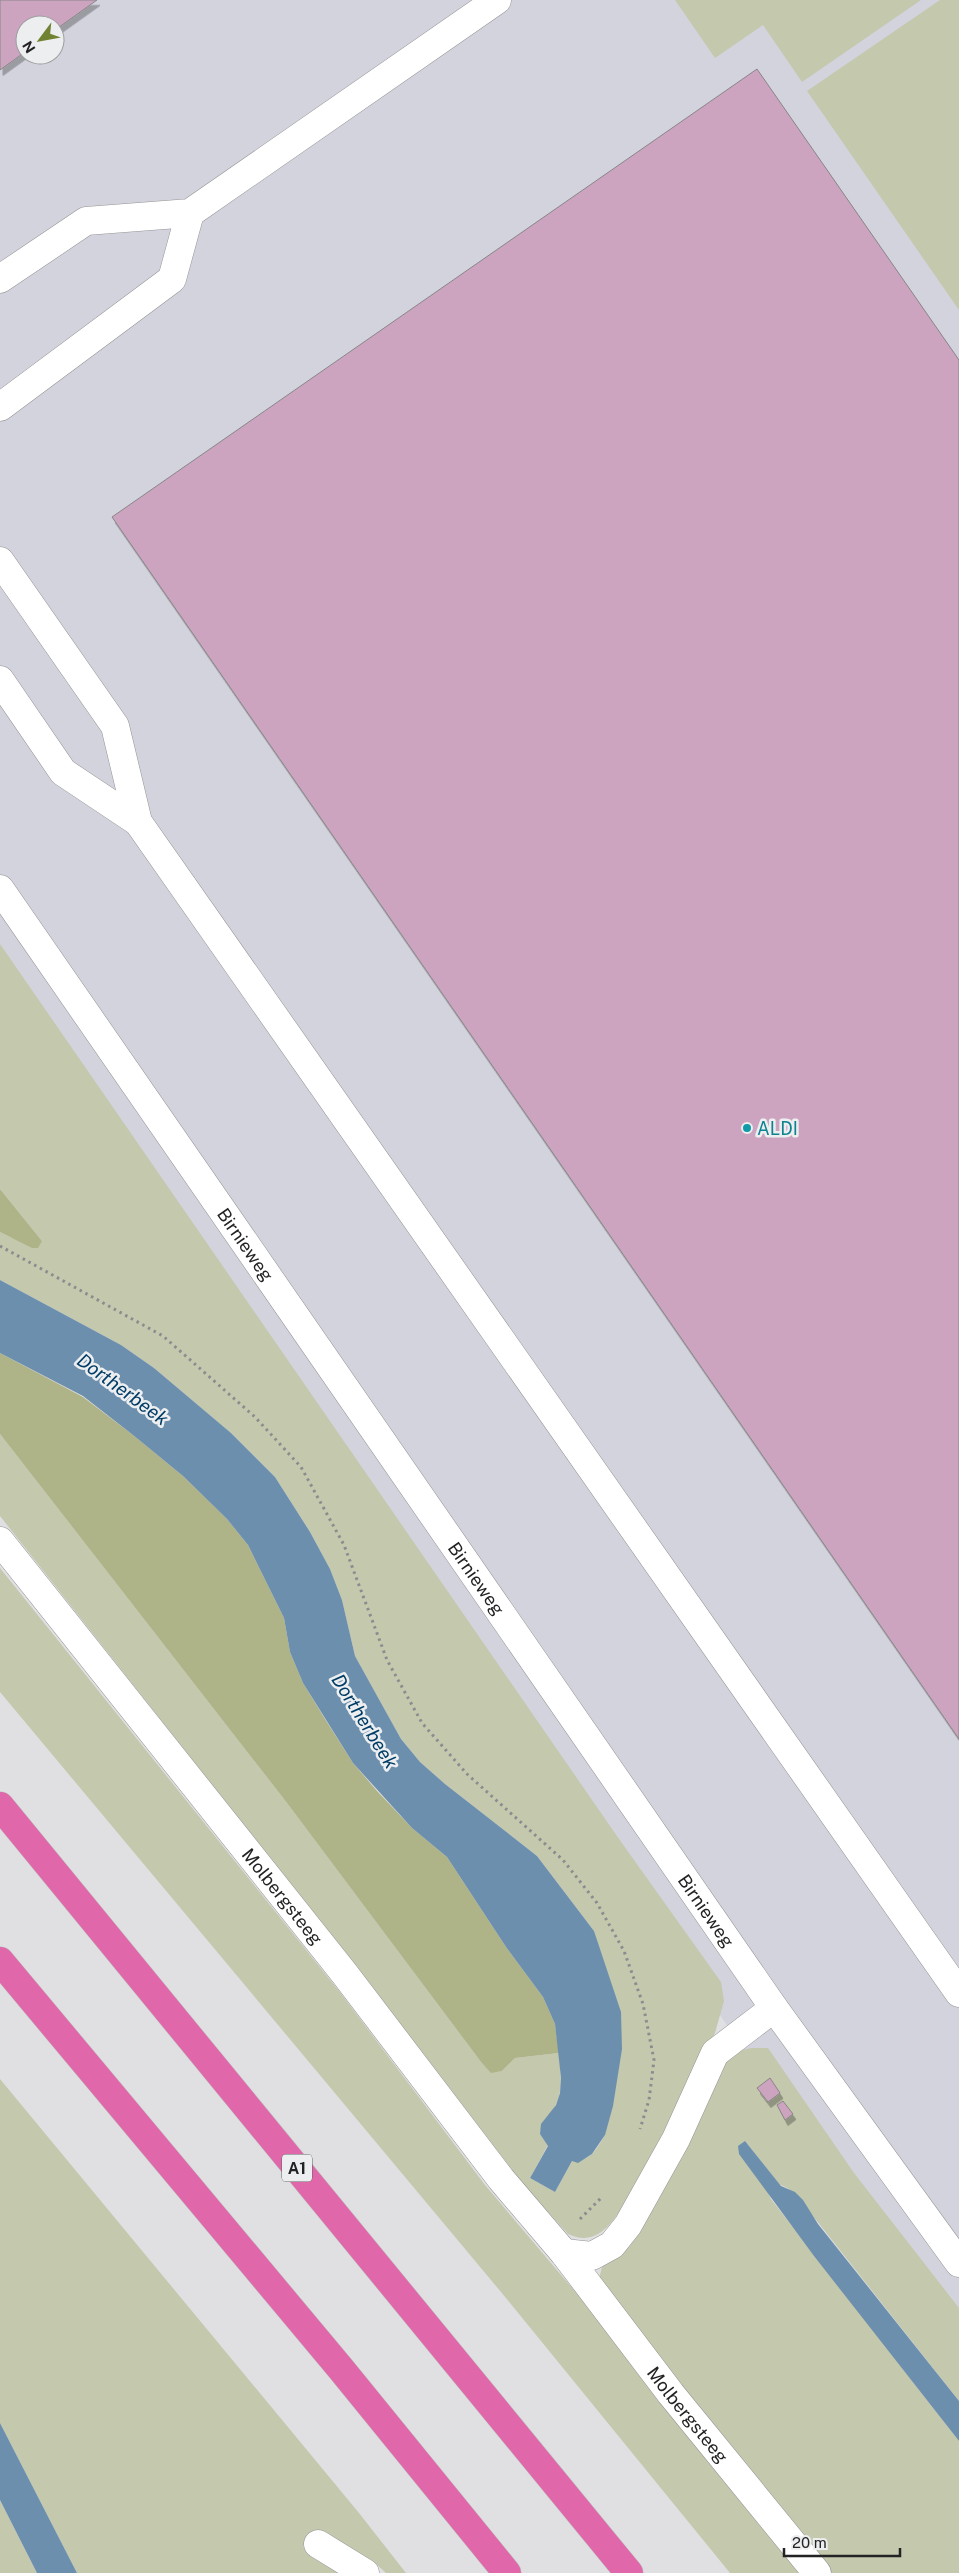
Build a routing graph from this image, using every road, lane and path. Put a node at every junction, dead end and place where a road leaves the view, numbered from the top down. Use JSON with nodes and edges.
{"nodes":[{"id":1,"x":498,"y":0,"type":"edge"},
{"id":2,"x":190,"y":213,"type":"junction"},
{"id":3,"x":0,"y":279,"type":"edge"},
{"id":4,"x":0,"y":407,"type":"edge"},
{"id":5,"x":0,"y":561,"type":"edge"},
{"id":6,"x":0,"y":680,"type":"edge"},
{"id":7,"x":138,"y":822,"type":"junction"},
{"id":8,"x":0,"y":890,"type":"edge"},
{"id":9,"x":0,"y":1246,"type":"edge"},
{"id":10,"x":0,"y":1540,"type":"edge"},
{"id":11,"x":0,"y":1806,"type":"edge"},
{"id":12,"x":0,"y":1961,"type":"edge"},
{"id":13,"x":959,"y":1993,"type":"edge"},
{"id":14,"x":774,"y":2008,"type":"junction"},
{"id":15,"x":637,"y":2137,"type":"dead end"},
{"id":16,"x":606,"y":2191,"type":"dead end"},
{"id":17,"x":559,"y":2247,"type":"junction"},
{"id":18,"x":959,"y":2263,"type":"edge"},
{"id":19,"x":318,"y":2544,"type":"dead end"},
{"id":20,"x":365,"y":2573,"type":"edge"},
{"id":21,"x":507,"y":2573,"type":"edge"},
{"id":22,"x":629,"y":2573,"type":"edge"},
{"id":23,"x":817,"y":2573,"type":"edge"}],
"edges":[{"from":1,"to":2,"type":"street"},
{"from":2,"to":3,"type":"street"},
{"from":2,"to":4,"type":"street"},
{"from":5,"to":7,"type":"street"},
{"from":6,"to":7,"type":"street"},
{"from":7,"to":13,"type":"street"},
{"from":8,"to":14,"type":"street","name":"Birnieweg"},
{"from":9,"to":15,"type":"path"},
{"from":10,"to":17,"type":"street","name":"Molbergsteeg"},
{"from":11,"to":22,"type":"highway","number":"A1"},
{"from":12,"to":21,"type":"highway"},
{"from":14,"to":17,"type":"street"},
{"from":14,"to":18,"type":"street","name":"Birnieweg"},
{"from":16,"to":17,"type":"path"},
{"from":17,"to":23,"type":"street","name":"Molbergsteeg"},
{"from":19,"to":20,"type":"street"}]}
